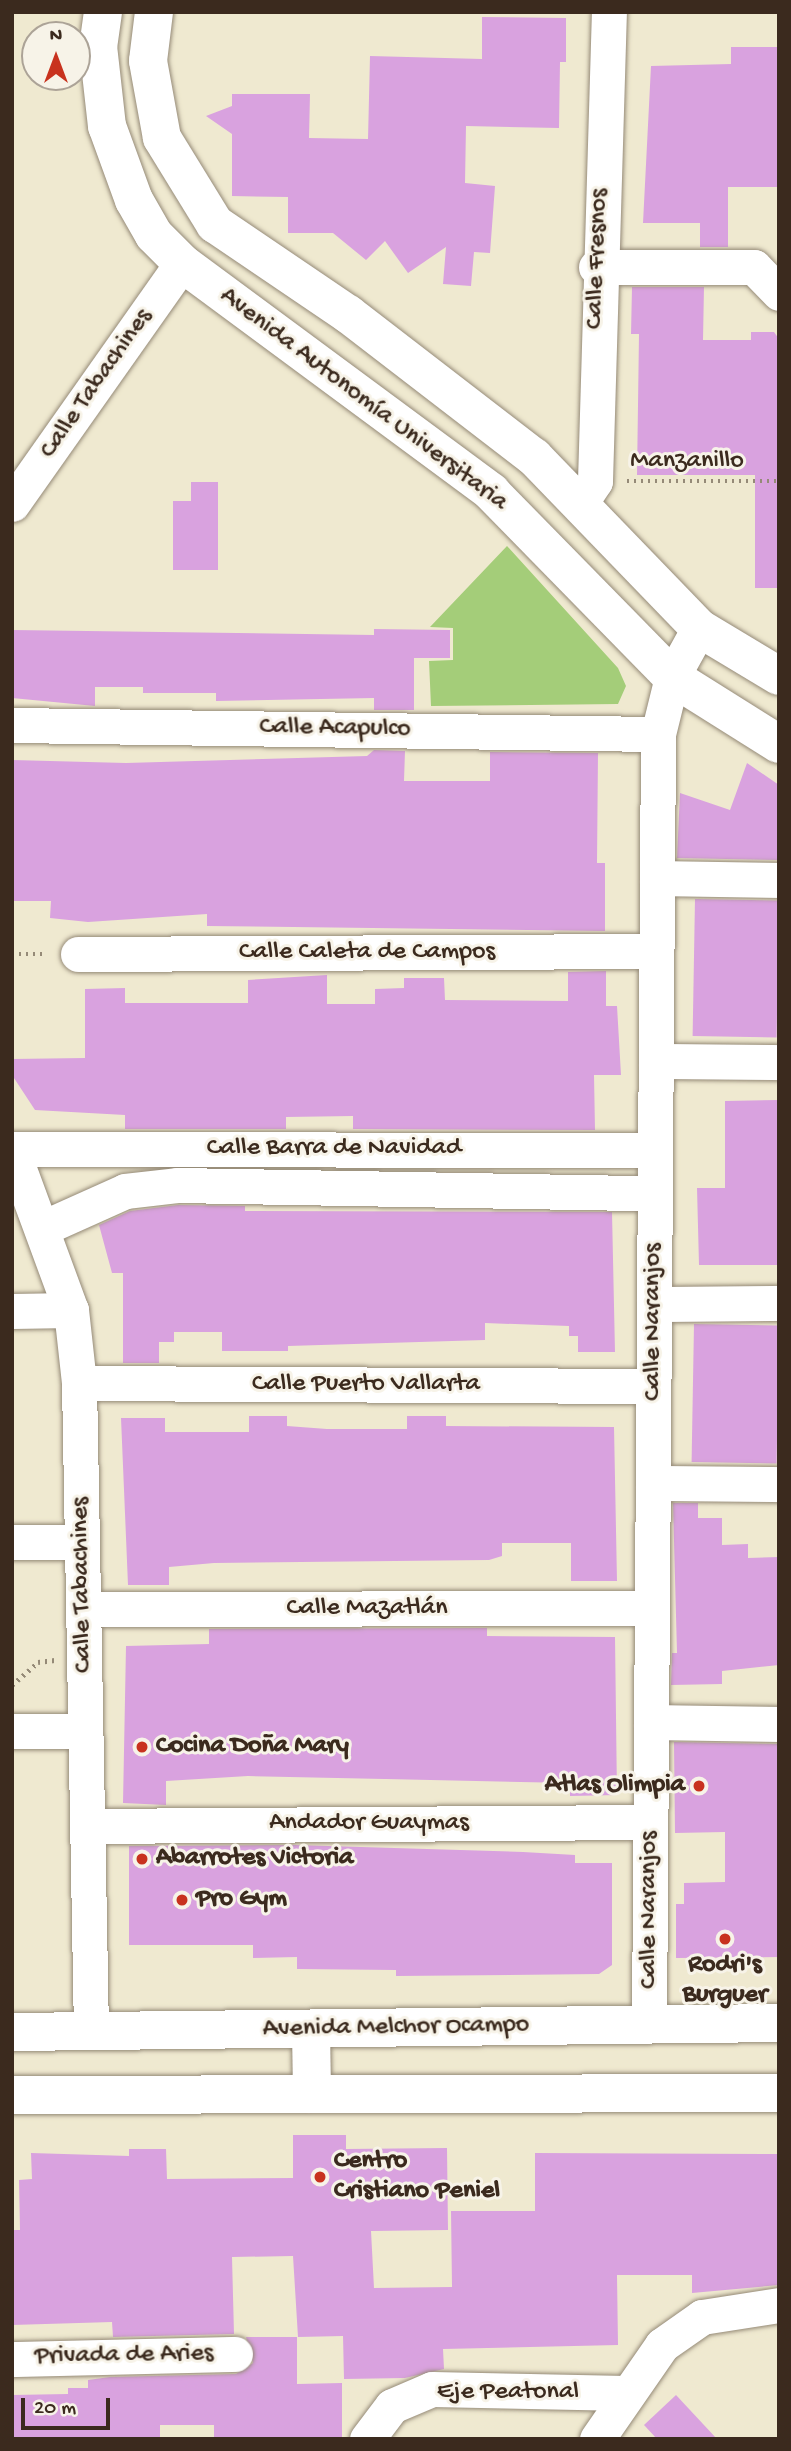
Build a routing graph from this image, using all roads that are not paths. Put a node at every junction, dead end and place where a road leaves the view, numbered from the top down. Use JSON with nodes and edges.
{"nodes":[{"id":1,"x":103,"y":12,"type":"edge"},
{"id":2,"x":154,"y":12,"type":"edge"},
{"id":3,"x":609,"y":12,"type":"edge"},
{"id":4,"x":182,"y":263,"type":"junction"},
{"id":5,"x":596,"y":267,"type":"junction"},
{"id":6,"x":779,"y":293,"type":"edge"},
{"id":7,"x":588,"y":492,"type":"junction"},
{"id":8,"x":12,"y":504,"type":"edge"},
{"id":9,"x":699,"y":628,"type":"junction"},
{"id":10,"x":779,"y":676,"type":"edge"},
{"id":11,"x":672,"y":677,"type":"junction"},
{"id":12,"x":12,"y":725,"type":"edge"},
{"id":13,"x":658,"y":734,"type":"junction"},
{"id":14,"x":779,"y":744,"type":"edge"},
{"id":15,"x":657,"y":878,"type":"junction"},
{"id":16,"x":779,"y":880,"type":"edge"},
{"id":17,"x":656,"y":951,"type":"junction"},
{"id":18,"x":78,"y":954,"type":"dead end"},
{"id":19,"x":656,"y":1061,"type":"junction"},
{"id":20,"x":779,"y":1062,"type":"edge"},
{"id":21,"x":12,"y":1150,"type":"edge"},
{"id":22,"x":655,"y":1150,"type":"junction"},
{"id":23,"x":655,"y":1194,"type":"junction"},
{"id":24,"x":45,"y":1227,"type":"junction"},
{"id":25,"x":779,"y":1303,"type":"edge"},
{"id":26,"x":654,"y":1304,"type":"junction"},
{"id":27,"x":12,"y":1311,"type":"edge"},
{"id":28,"x":71,"y":1311,"type":"junction"},
{"id":29,"x":79,"y":1383,"type":"junction"},
{"id":30,"x":653,"y":1386,"type":"junction"},
{"id":31,"x":653,"y":1483,"type":"junction"},
{"id":32,"x":779,"y":1484,"type":"edge"},
{"id":33,"x":12,"y":1542,"type":"edge"},
{"id":34,"x":82,"y":1542,"type":"junction"},
{"id":35,"x":652,"y":1608,"type":"junction"},
{"id":36,"x":83,"y":1609,"type":"junction"},
{"id":37,"x":651,"y":1722,"type":"junction"},
{"id":38,"x":779,"y":1724,"type":"edge"},
{"id":39,"x":12,"y":1731,"type":"edge"},
{"id":40,"x":85,"y":1731,"type":"junction"},
{"id":41,"x":650,"y":1822,"type":"junction"},
{"id":42,"x":87,"y":1826,"type":"junction"},
{"id":43,"x":779,"y":2023,"type":"edge"},
{"id":44,"x":649,"y":2025,"type":"junction"},
{"id":45,"x":311,"y":2029,"type":"junction"},
{"id":46,"x":12,"y":2032,"type":"edge"},
{"id":47,"x":91,"y":2032,"type":"junction"},
{"id":48,"x":779,"y":2093,"type":"edge"},
{"id":49,"x":312,"y":2094,"type":"junction"},
{"id":50,"x":12,"y":2095,"type":"edge"},
{"id":51,"x":779,"y":2305,"type":"edge"},
{"id":52,"x":235,"y":2354,"type":"dead end"},
{"id":53,"x":12,"y":2359,"type":"edge"},
{"id":54,"x":626,"y":2393,"type":"junction"},
{"id":55,"x":367,"y":2439,"type":"edge"},
{"id":56,"x":597,"y":2439,"type":"edge"}],
"edges":[{"from":1,"to":4,"type":"street","name":"Avenida Autonomía Universitaria"},
{"from":2,"to":7,"type":"street","name":"Avenida Autonomía Universitaria"},
{"from":3,"to":5,"type":"street","name":"Calle Fresnos"},
{"from":4,"to":8,"type":"street","name":"Calle Tabachines"},
{"from":4,"to":11,"type":"street","name":"Avenida Autonomía Universitaria"},
{"from":5,"to":6,"type":"street"},
{"from":5,"to":7,"type":"street","name":"Calle Fresnos"},
{"from":7,"to":9,"type":"street","name":"Avenida Autonomía Universitaria"},
{"from":9,"to":10,"type":"street","name":"Avenida Autonomía Universitaria"},
{"from":9,"to":11,"type":"street","name":"Calle Naranjos"},
{"from":11,"to":13,"type":"street","name":"Calle Naranjos"},
{"from":11,"to":14,"type":"street","name":"Avenida Autonomía Universitaria"},
{"from":12,"to":13,"type":"street","name":"Calle Acapulco"},
{"from":13,"to":15,"type":"street","name":"Calle Naranjos"},
{"from":15,"to":16,"type":"street"},
{"from":15,"to":17,"type":"street","name":"Calle Naranjos"},
{"from":17,"to":18,"type":"street","name":"Calle Caleta de Campos"},
{"from":17,"to":19,"type":"street","name":"Calle Naranjos"},
{"from":19,"to":20,"type":"street"},
{"from":19,"to":22,"type":"street","name":"Calle Naranjos"},
{"from":21,"to":22,"type":"street","name":"Calle Barra de Navidad"},
{"from":21,"to":24,"type":"street","name":"Calle Tabachines"},
{"from":22,"to":23,"type":"street","name":"Calle Naranjos"},
{"from":23,"to":24,"type":"street","name":"Calle Barra de Navidad"},
{"from":23,"to":26,"type":"street","name":"Calle Naranjos"},
{"from":24,"to":28,"type":"street","name":"Calle Tabachines"},
{"from":25,"to":26,"type":"street"},
{"from":26,"to":30,"type":"street","name":"Calle Naranjos"},
{"from":27,"to":28,"type":"street"},
{"from":28,"to":29,"type":"street","name":"Calle Tabachines"},
{"from":29,"to":30,"type":"street","name":"Calle Puerto Vallarta"},
{"from":29,"to":34,"type":"street","name":"Calle Tabachines"},
{"from":30,"to":31,"type":"street","name":"Calle Naranjos"},
{"from":31,"to":32,"type":"street"},
{"from":31,"to":35,"type":"street","name":"Calle Naranjos"},
{"from":33,"to":34,"type":"street"},
{"from":34,"to":36,"type":"street","name":"Calle Tabachines"},
{"from":35,"to":36,"type":"street","name":"Calle Mazatlán"},
{"from":35,"to":37,"type":"street","name":"Calle Naranjos"},
{"from":36,"to":40,"type":"street","name":"Calle Tabachines"},
{"from":37,"to":38,"type":"street"},
{"from":37,"to":41,"type":"street","name":"Calle Naranjos"},
{"from":39,"to":40,"type":"street"},
{"from":40,"to":42,"type":"street","name":"Calle Tabachines"},
{"from":41,"to":42,"type":"street","name":"Andador Guaymas"},
{"from":41,"to":44,"type":"street","name":"Calle Naranjos"},
{"from":42,"to":47,"type":"street","name":"Calle Tabachines"},
{"from":43,"to":44,"type":"street","name":"Avenida Melchor Ocampo"},
{"from":44,"to":45,"type":"street","name":"Avenida Melchor Ocampo"},
{"from":45,"to":47,"type":"street","name":"Avenida Melchor Ocampo"},
{"from":45,"to":49,"type":"street"},
{"from":46,"to":47,"type":"street","name":"Avenida Melchor Ocampo"},
{"from":48,"to":49,"type":"street"},
{"from":49,"to":50,"type":"street"},
{"from":51,"to":54,"type":"street"},
{"from":52,"to":53,"type":"street","name":"Privada de Aries"},
{"from":54,"to":55,"type":"street","name":"Eje Peatonal"},
{"from":54,"to":56,"type":"street"}]}
